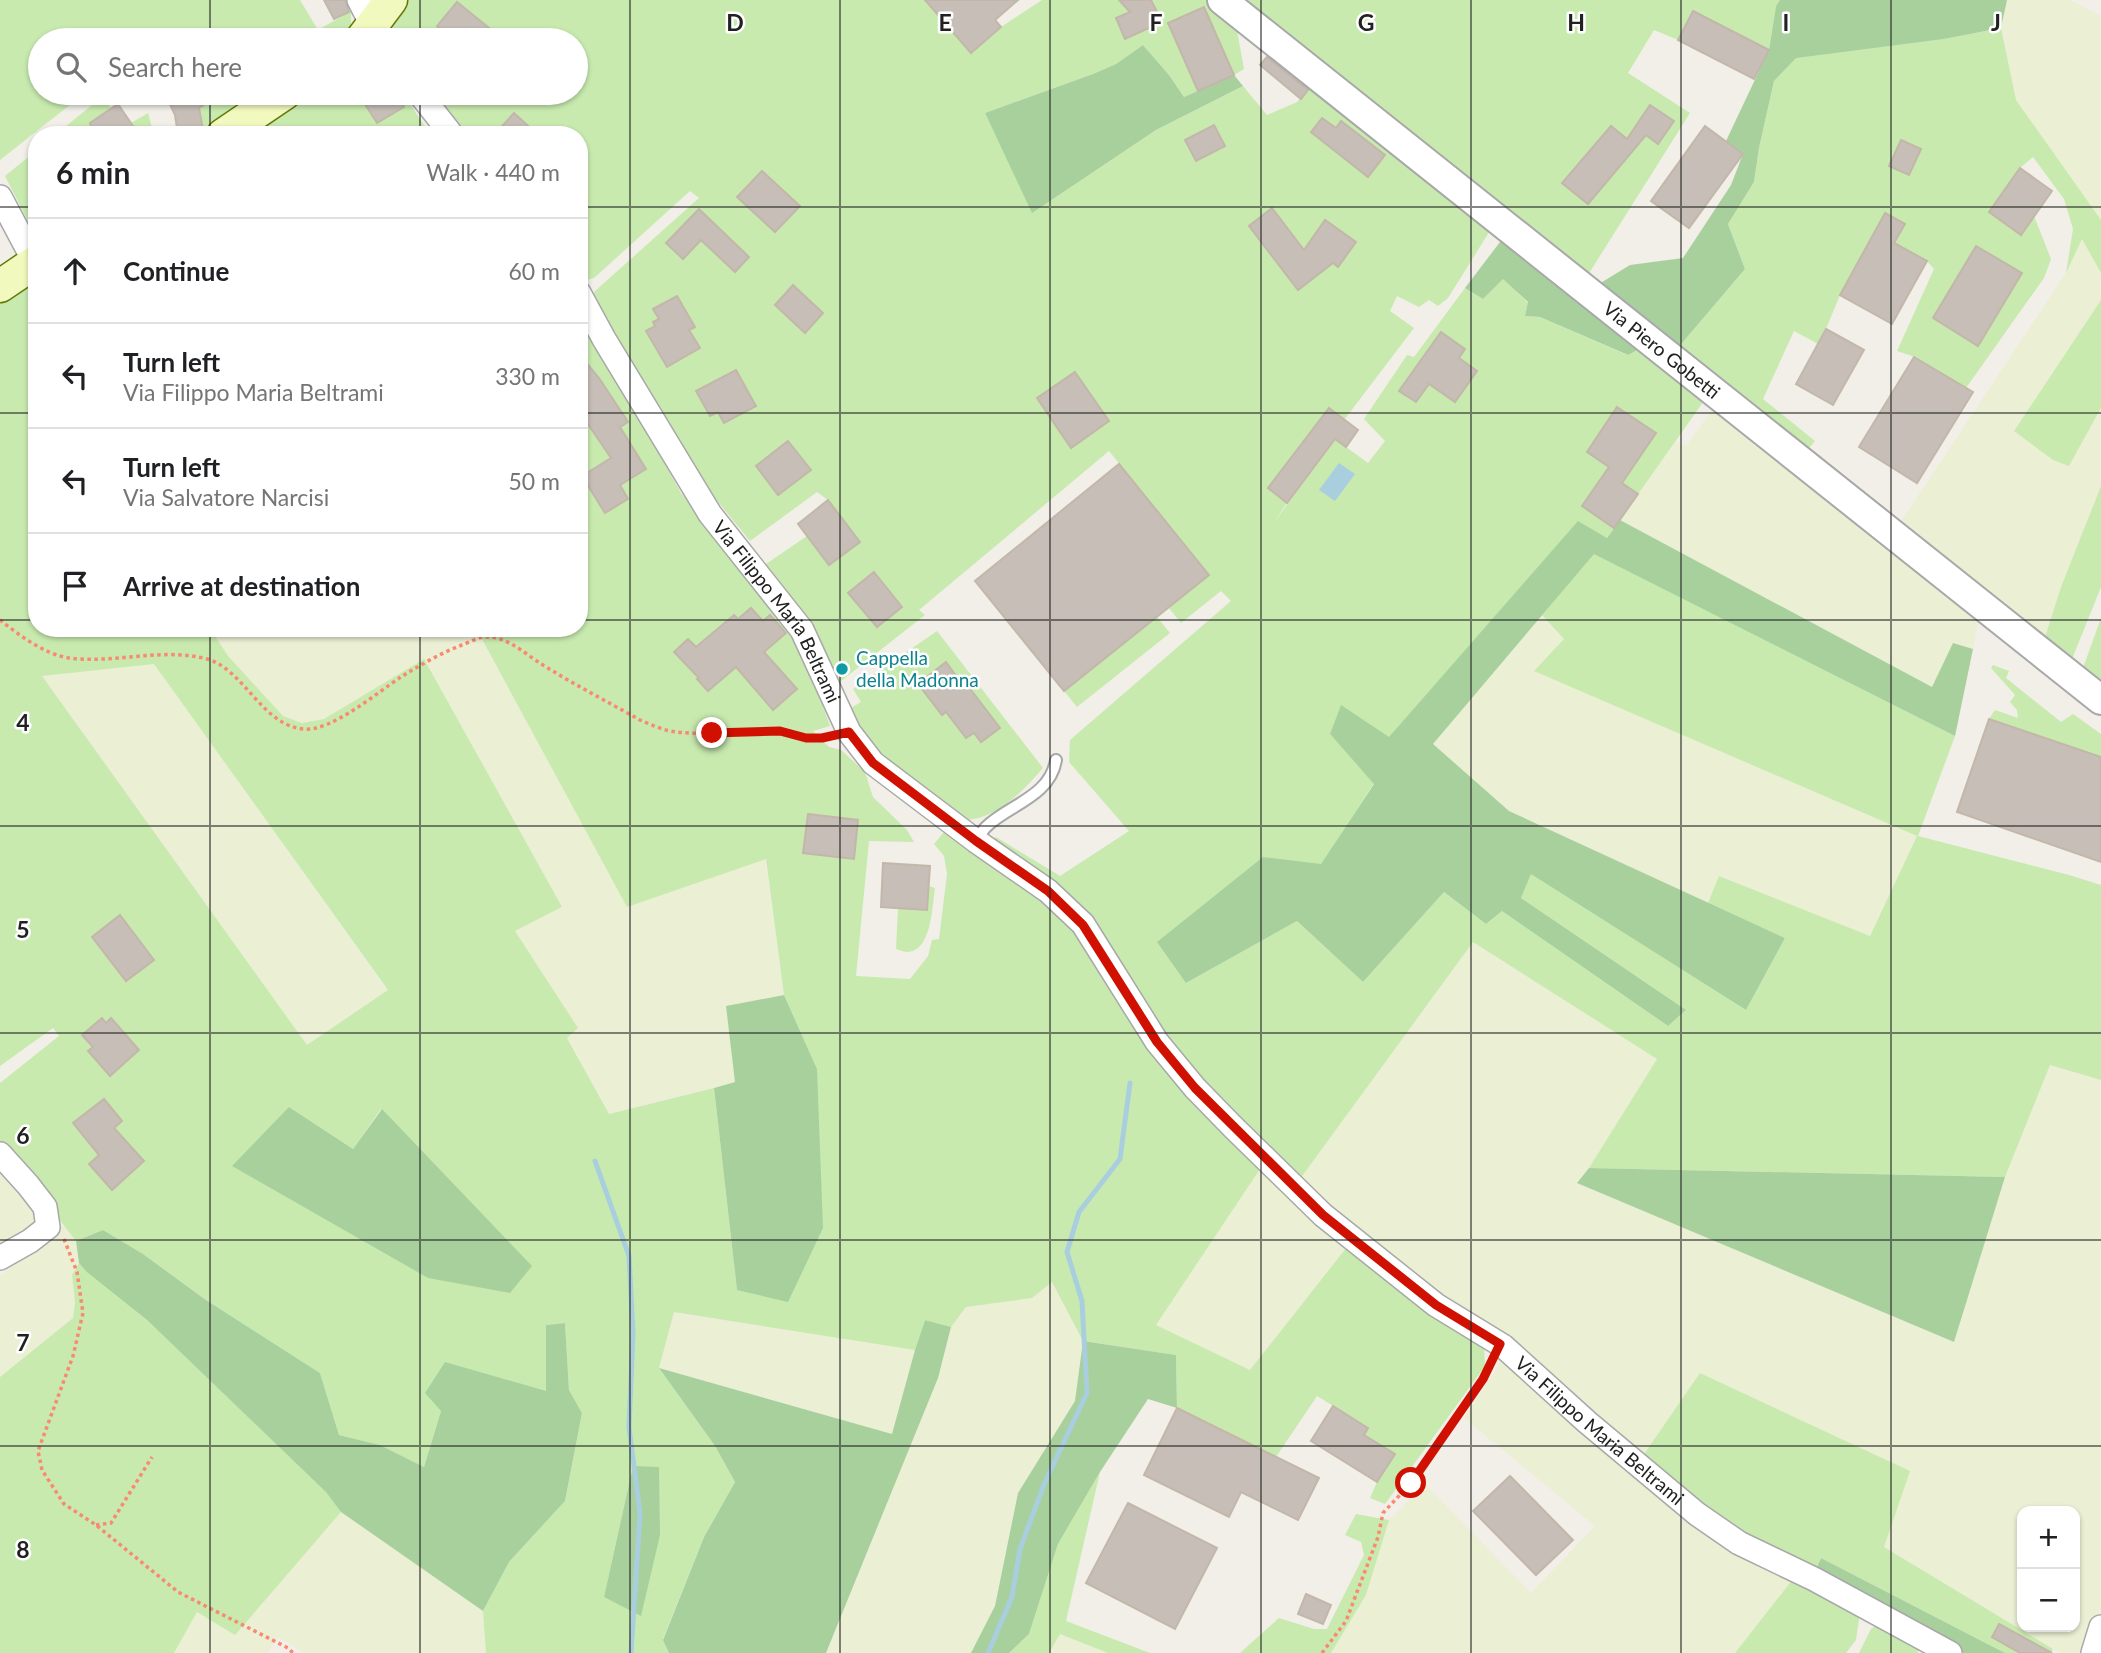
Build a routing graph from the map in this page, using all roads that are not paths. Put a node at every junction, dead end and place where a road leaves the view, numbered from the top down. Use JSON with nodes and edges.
{"nodes":[{"id":1,"x":391,"y":0,"type":"edge"},
{"id":2,"x":1222,"y":0,"type":"edge"},
{"id":3,"x":369,"y":27,"type":"edge"},
{"id":4,"x":267,"y":105,"type":"edge"},
{"id":5,"x":428,"y":105,"type":"edge"},
{"id":6,"x":236,"y":126,"type":"edge"},
{"id":7,"x":445,"y":126,"type":"edge"},
{"id":8,"x":0,"y":197,"type":"edge"},
{"id":9,"x":28,"y":248,"type":"edge"},
{"id":10,"x":28,"y":267,"type":"edge"},
{"id":11,"x":0,"y":286,"type":"edge"},
{"id":12,"x":588,"y":310,"type":"edge"},
{"id":13,"x":2101,"y":700,"type":"edge"},
{"id":14,"x":1056,"y":760,"type":"dead end"},
{"id":15,"x":976,"y":841,"type":"junction"},
{"id":16,"x":0,"y":1154,"type":"edge"},
{"id":17,"x":0,"y":1258,"type":"edge"},
{"id":18,"x":2101,"y":1627,"type":"edge"},
{"id":19,"x":1950,"y":1653,"type":"edge"},
{"id":20,"x":2093,"y":1653,"type":"edge"}],
"edges":[{"from":1,"to":3,"type":"main road"},
{"from":2,"to":13,"type":"street","name":"Via Piero Gobetti"},
{"from":4,"to":6,"type":"main road"},
{"from":5,"to":7,"type":"street"},
{"from":8,"to":9,"type":"street"},
{"from":10,"to":11,"type":"main road"},
{"from":12,"to":15,"type":"street","name":"Via Filippo Maria Beltrami"},
{"from":14,"to":15,"type":"lane"},
{"from":15,"to":19,"type":"street","name":"Via Filippo Maria Beltrami"},
{"from":16,"to":17,"type":"street"},
{"from":18,"to":20,"type":"street"}]}
